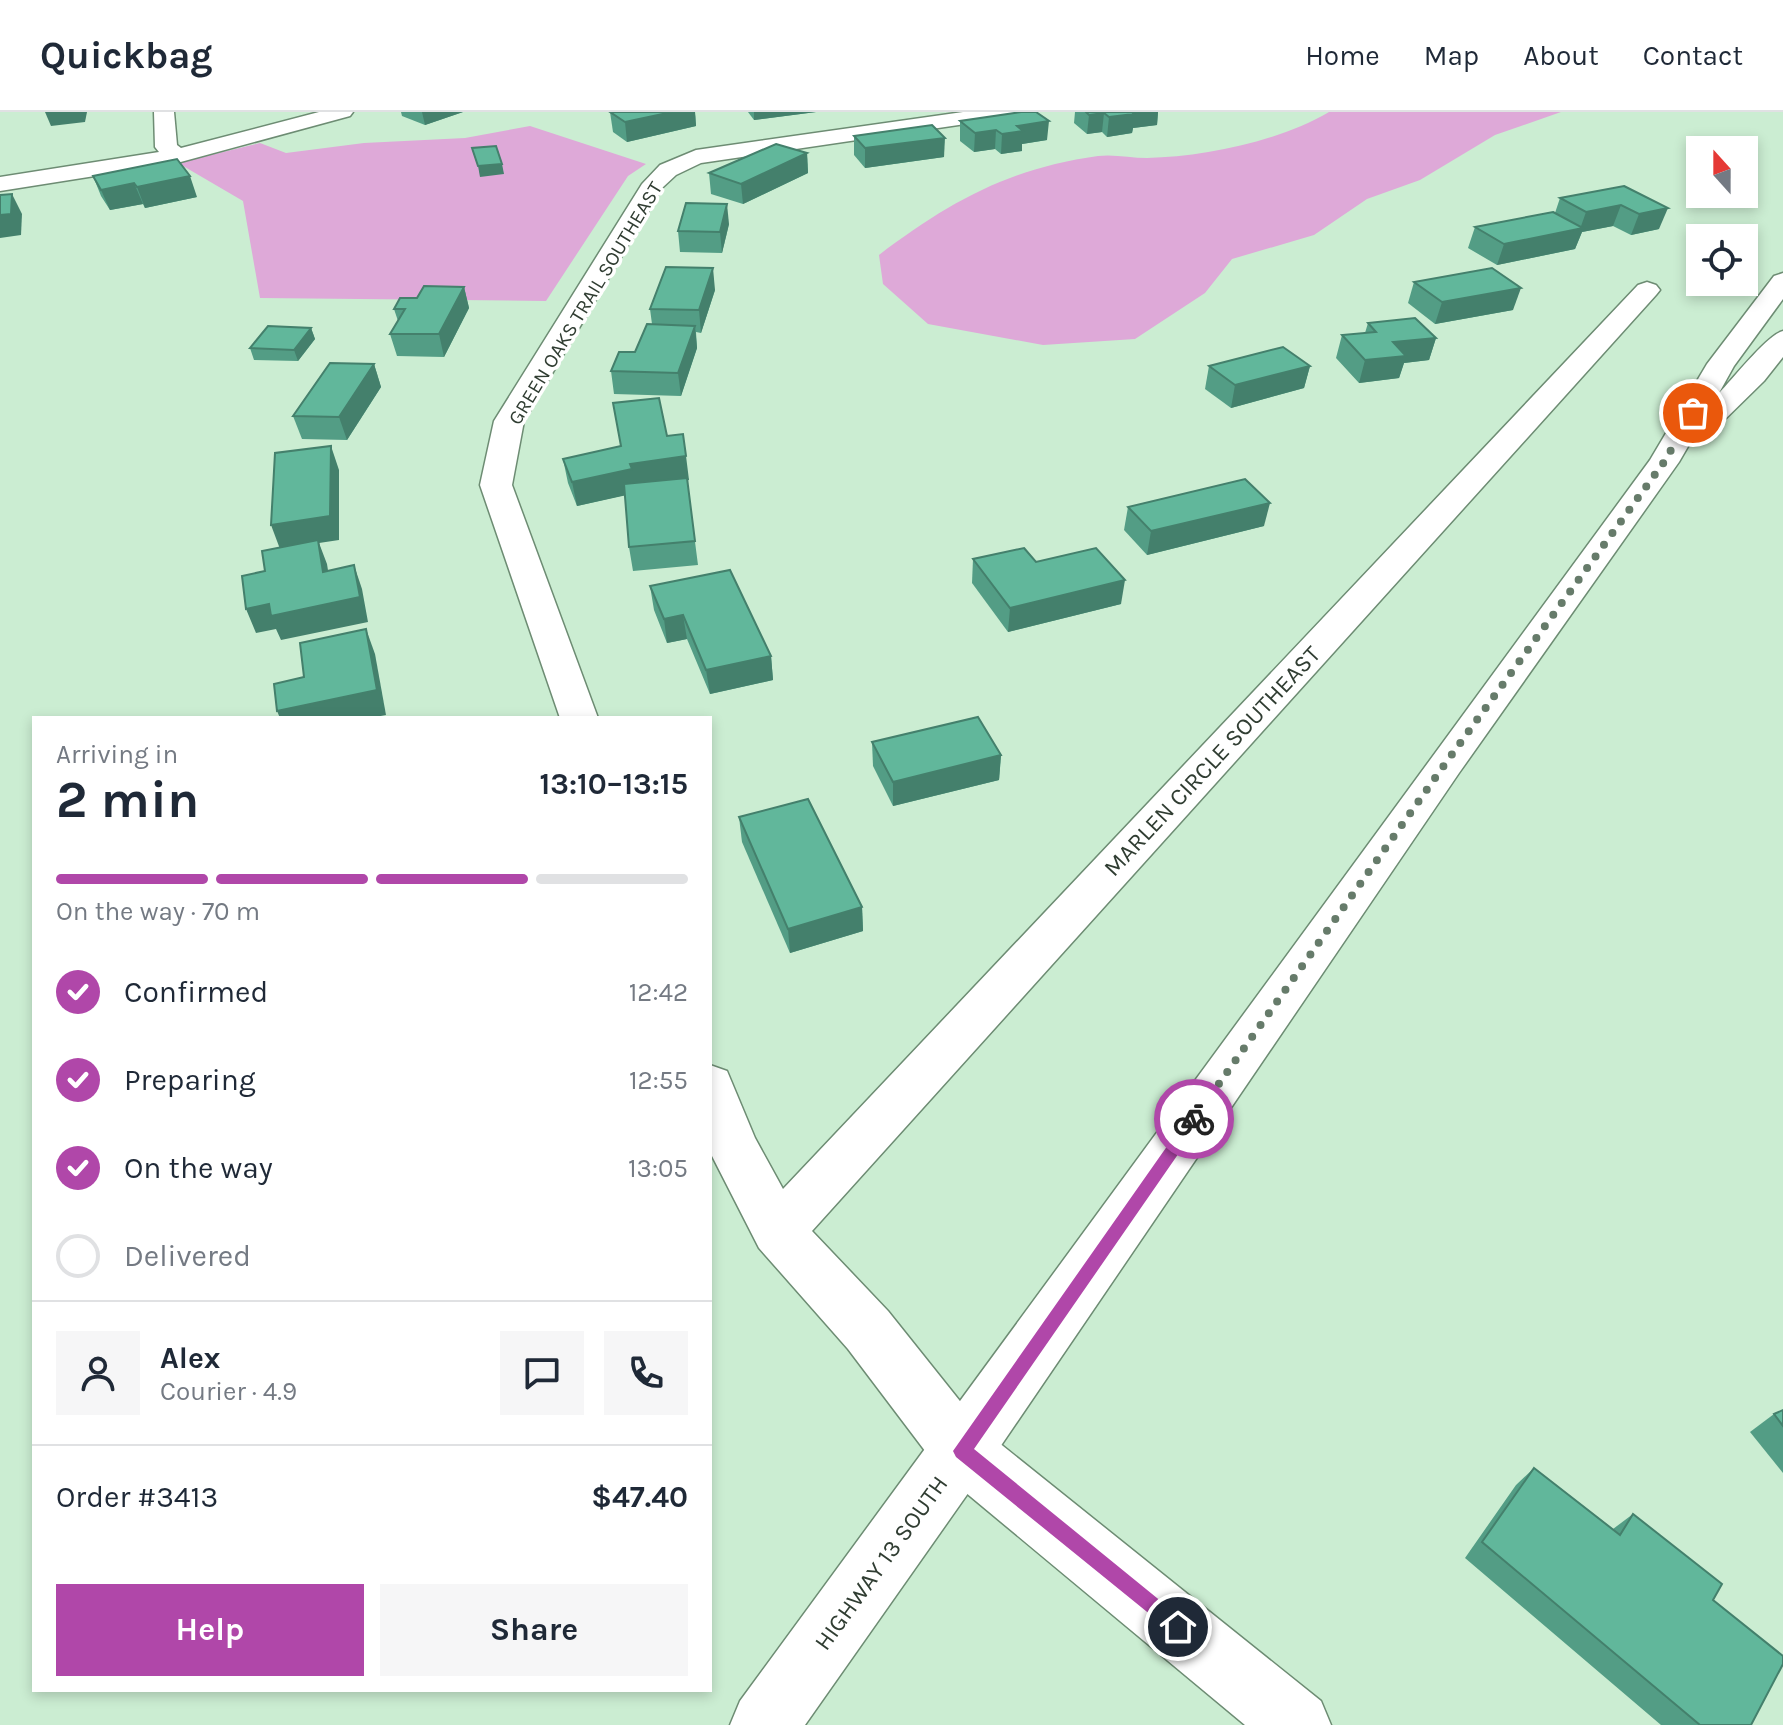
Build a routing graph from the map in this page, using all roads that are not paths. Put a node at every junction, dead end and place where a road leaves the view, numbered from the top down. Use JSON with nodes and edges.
{"nodes":[{"id":1,"x":164,"y":112,"type":"edge"},
{"id":2,"x":343,"y":112,"type":"edge"},
{"id":3,"x":1006,"y":112,"type":"edge"},
{"id":4,"x":177,"y":156,"type":"junction"},
{"id":5,"x":0,"y":184,"type":"edge"},
{"id":6,"x":1783,"y":281,"type":"edge"},
{"id":7,"x":1647,"y":290,"type":"dead end"},
{"id":8,"x":1783,"y":339,"type":"edge"},
{"id":9,"x":1664,"y":462,"type":"junction"},
{"id":10,"x":578,"y":716,"type":"edge"},
{"id":11,"x":712,"y":1090,"type":"edge"},
{"id":12,"x":778,"y":1231,"type":"junction"},
{"id":13,"x":962,"y":1451,"type":"junction"},
{"id":14,"x":764,"y":1725,"type":"edge"},
{"id":15,"x":1297,"y":1725,"type":"edge"}],
"edges":[{"from":1,"to":4,"type":"street"},
{"from":2,"to":4,"type":"street"},
{"from":3,"to":10,"type":"street","name":"GREEN OAKS TRAIL SOUTHEAST"},
{"from":4,"to":5,"type":"street"},
{"from":6,"to":9,"type":"street","name":"HIGHWAY 13 SOUTH"},
{"from":7,"to":12,"type":"street","name":"MARLEN CIRCLE SOUTHEAST"},
{"from":8,"to":9,"type":"street","name":"HIGHWAY 13 SOUTH"},
{"from":9,"to":13,"type":"street","name":"HIGHWAY 13 SOUTH"},
{"from":11,"to":12,"type":"street"},
{"from":12,"to":13,"type":"street"},
{"from":13,"to":14,"type":"street","name":"HIGHWAY 13 SOUTH"},
{"from":13,"to":15,"type":"street"}]}
